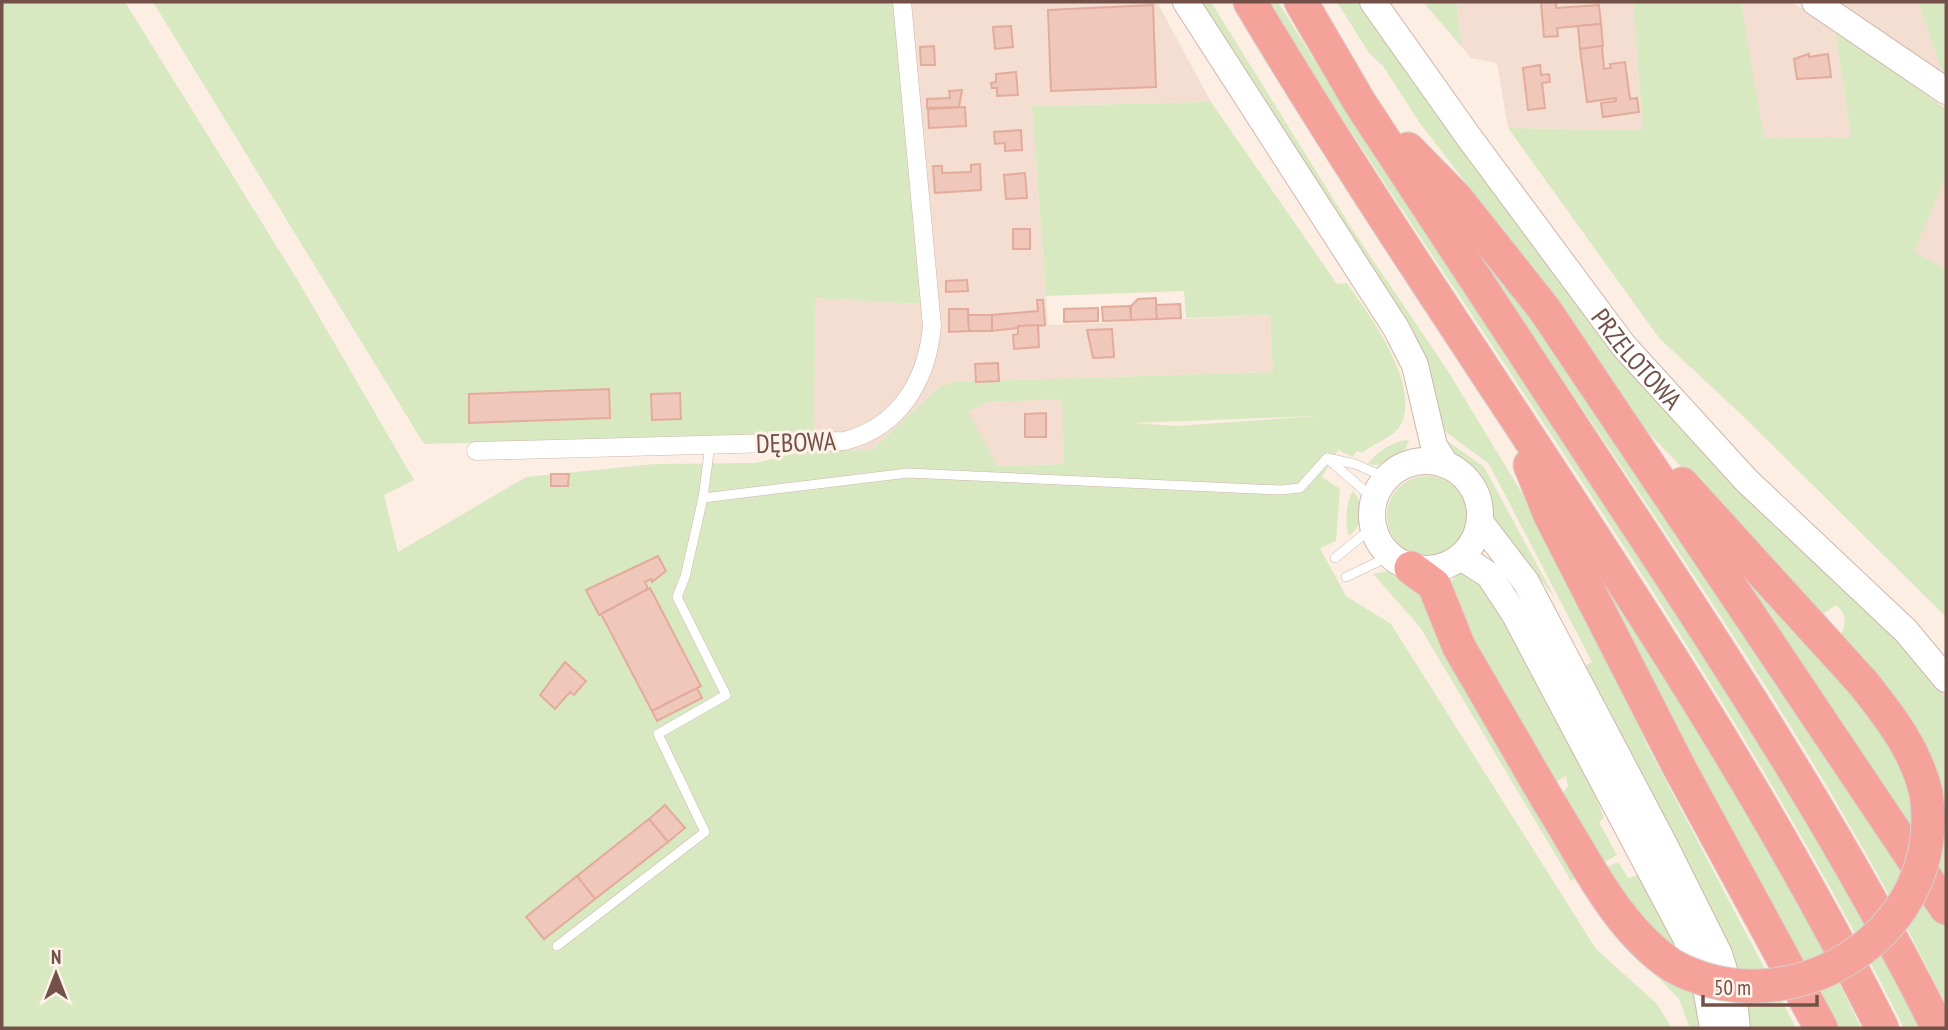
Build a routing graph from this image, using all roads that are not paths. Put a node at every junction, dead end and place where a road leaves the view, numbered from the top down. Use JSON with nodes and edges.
{"nodes":[{"id":1,"x":902,"y":2,"type":"edge"},
{"id":2,"x":1185,"y":2,"type":"edge"},
{"id":3,"x":1250,"y":2,"type":"edge"},
{"id":4,"x":1301,"y":2,"type":"edge"},
{"id":5,"x":1373,"y":2,"type":"edge"},
{"id":6,"x":1815,"y":2,"type":"edge"},
{"id":7,"x":1946,"y":91,"type":"edge"},
{"id":8,"x":1360,"y":103,"type":"junction"},
{"id":9,"x":1420,"y":381,"type":"junction"},
{"id":10,"x":1500,"y":391,"type":"junction"},
{"id":11,"x":1601,"y":393,"type":"junction"},
{"id":12,"x":710,"y":444,"type":"junction"},
{"id":13,"x":476,"y":452,"type":"dead end"},
{"id":14,"x":1327,"y":458,"type":"junction"},
{"id":15,"x":1446,"y":465,"type":"junction"},
{"id":16,"x":1389,"y":481,"type":"junction"},
{"id":17,"x":703,"y":498,"type":"junction"},
{"id":18,"x":1480,"y":522,"type":"junction"},
{"id":19,"x":1373,"y":527,"type":"junction"},
{"id":20,"x":1461,"y":557,"type":"junction"},
{"id":21,"x":1335,"y":558,"type":"dead end"},
{"id":22,"x":1400,"y":562,"type":"junction"},
{"id":23,"x":1346,"y":578,"type":"dead end"},
{"id":24,"x":1946,"y":679,"type":"edge"},
{"id":25,"x":1946,"y":908,"type":"edge"},
{"id":26,"x":557,"y":946,"type":"dead end"},
{"id":27,"x":1799,"y":993,"type":"junction"},
{"id":28,"x":1713,"y":1028,"type":"edge"},
{"id":29,"x":1737,"y":1028,"type":"edge"},
{"id":30,"x":1812,"y":1028,"type":"edge"},
{"id":31,"x":1821,"y":1028,"type":"edge"},
{"id":32,"x":1882,"y":1028,"type":"edge"},
{"id":33,"x":1938,"y":1028,"type":"edge"}],
"edges":[{"from":1,"to":12,"type":"street","name":"DĘBOWA"},
{"from":2,"to":9,"type":"street"},
{"from":3,"to":10,"type":"highway"},
{"from":4,"to":8,"type":"highway"},
{"from":5,"to":24,"type":"street","name":"PRZELOTOWA"},
{"from":6,"to":7,"type":"street"},
{"from":8,"to":11,"type":"highway"},
{"from":8,"to":33,"type":"highway"},
{"from":9,"to":15,"type":"street"},
{"from":9,"to":16,"type":"street"},
{"from":10,"to":27,"type":"highway"},
{"from":10,"to":32,"type":"highway"},
{"from":11,"to":22,"type":"highway","bridge":true},
{"from":11,"to":25,"type":"highway"},
{"from":12,"to":13,"type":"street","name":"DĘBOWA"},
{"from":12,"to":17,"type":"lane"},
{"from":14,"to":16,"type":"lane"},
{"from":14,"to":16,"type":"lane"},
{"from":14,"to":17,"type":"lane"},
{"from":15,"to":16,"type":"street"},
{"from":15,"to":18,"type":"street"},
{"from":16,"to":19,"type":"street"},
{"from":17,"to":26,"type":"lane"},
{"from":18,"to":20,"type":"street"},
{"from":18,"to":29,"type":"street"},
{"from":19,"to":21,"type":"lane"},
{"from":19,"to":22,"type":"street"},
{"from":20,"to":22,"type":"street"},
{"from":20,"to":28,"type":"street"},
{"from":22,"to":23,"type":"lane"},
{"from":27,"to":30,"type":"highway"},
{"from":27,"to":31,"type":"highway"}]}
